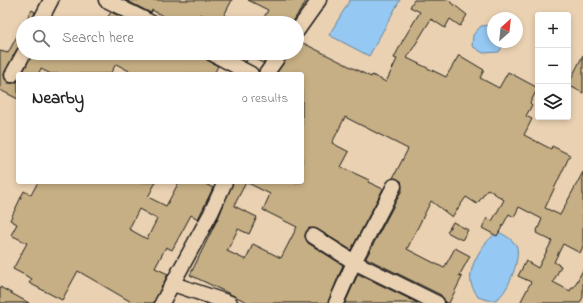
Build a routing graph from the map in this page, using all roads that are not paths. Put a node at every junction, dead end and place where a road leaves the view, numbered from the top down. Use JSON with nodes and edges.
{"nodes":[{"id":1,"x":51,"y":0,"type":"edge"},
{"id":2,"x":106,"y":0,"type":"edge"},
{"id":3,"x":319,"y":0,"type":"edge"},
{"id":4,"x":43,"y":16,"type":"edge"},
{"id":5,"x":138,"y":16,"type":"edge"},
{"id":6,"x":304,"y":21,"type":"edge"},
{"id":7,"x":19,"y":60,"type":"edge"},
{"id":8,"x":224,"y":60,"type":"edge"},
{"id":9,"x":276,"y":60,"type":"edge"},
{"id":10,"x":247,"y":72,"type":"edge"},
{"id":11,"x":267,"y":72,"type":"edge"},
{"id":12,"x":10,"y":74,"type":"edge"},
{"id":13,"x":224,"y":184,"type":"edge"},
{"id":14,"x":394,"y":186,"type":"dead end"},
{"id":15,"x":313,"y":236,"type":"dead end"},
{"id":16,"x":354,"y":262,"type":"junction"},
{"id":17,"x":173,"y":284,"type":"junction"},
{"id":18,"x":162,"y":303,"type":"edge"},
{"id":19,"x":230,"y":303,"type":"edge"},
{"id":20,"x":336,"y":303,"type":"edge"},
{"id":21,"x":438,"y":303,"type":"edge"}],
"edges":[{"from":1,"to":4,"type":"street"},
{"from":2,"to":5,"type":"street"},
{"from":3,"to":6,"type":"street"},
{"from":7,"to":12,"type":"street"},
{"from":8,"to":10,"type":"street"},
{"from":9,"to":11,"type":"street"},
{"from":13,"to":17,"type":"street"},
{"from":14,"to":16,"type":"street"},
{"from":15,"to":16,"type":"street"},
{"from":16,"to":20,"type":"street"},
{"from":16,"to":21,"type":"street"},
{"from":17,"to":18,"type":"street"},
{"from":17,"to":19,"type":"street"}]}
